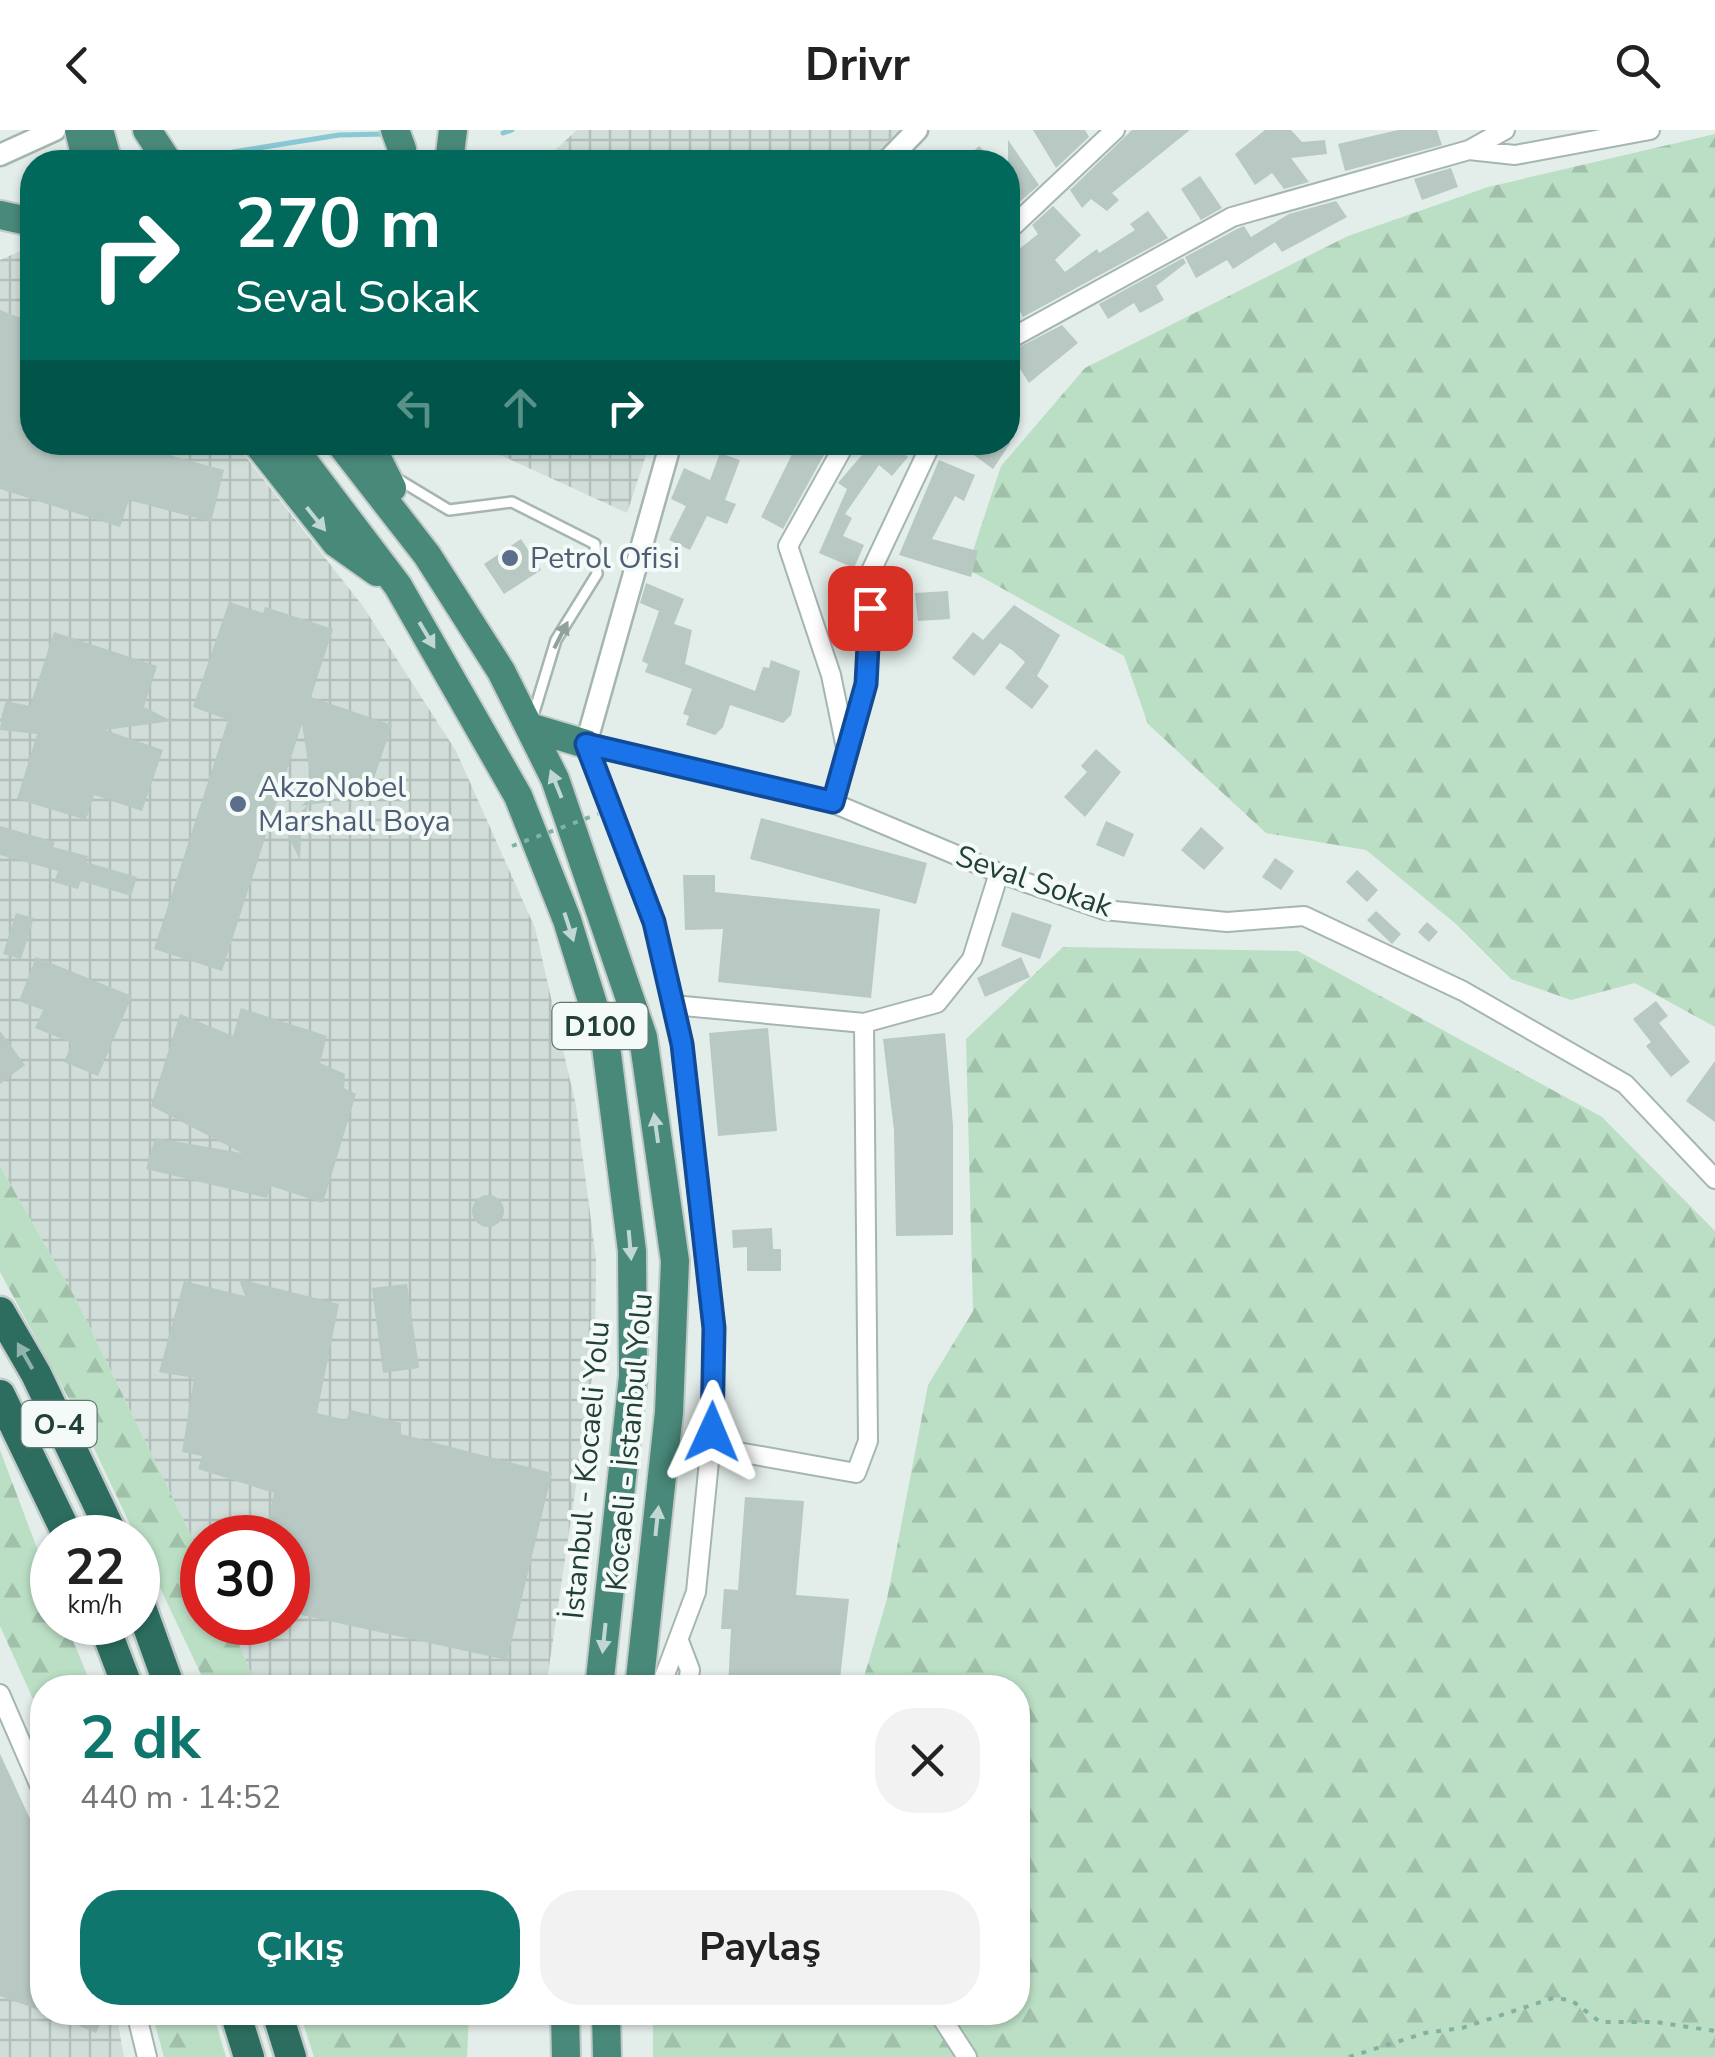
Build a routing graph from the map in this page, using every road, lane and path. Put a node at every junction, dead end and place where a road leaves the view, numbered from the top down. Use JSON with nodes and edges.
{"nodes":[{"id":1,"x":55,"y":130,"type":"edge"},
{"id":2,"x":917,"y":130,"type":"edge"},
{"id":3,"x":1114,"y":130,"type":"edge"},
{"id":4,"x":1505,"y":130,"type":"edge"},
{"id":5,"x":1650,"y":130,"type":"edge"},
{"id":6,"x":898,"y":150,"type":"edge"},
{"id":7,"x":1468,"y":150,"type":"junction"},
{"id":8,"x":0,"y":156,"type":"edge"},
{"id":9,"x":1020,"y":220,"type":"edge"},
{"id":10,"x":1020,"y":333,"type":"edge"},
{"id":11,"x":266,"y":455,"type":"edge"},
{"id":12,"x":299,"y":455,"type":"edge"},
{"id":13,"x":350,"y":455,"type":"edge"},
{"id":14,"x":374,"y":455,"type":"edge"},
{"id":15,"x":667,"y":455,"type":"edge"},
{"id":16,"x":839,"y":455,"type":"edge"},
{"id":17,"x":926,"y":455,"type":"edge"},
{"id":18,"x":380,"y":468,"type":"junction"},
{"id":19,"x":398,"y":586,"type":"junction"},
{"id":20,"x":449,"y":589,"type":"junction"},
{"id":21,"x":529,"y":727,"type":"junction"},
{"id":22,"x":586,"y":744,"type":"junction"},
{"id":23,"x":847,"y":752,"type":"junction"},
{"id":24,"x":833,"y":802,"type":"junction"},
{"id":25,"x":598,"y":814,"type":"dead end"},
{"id":26,"x":512,"y":846,"type":"dead end"},
{"id":27,"x":1000,"y":873,"type":"junction"},
{"id":28,"x":673,"y":1005,"type":"junction"},
{"id":29,"x":864,"y":1023,"type":"junction"},
{"id":30,"x":1715,"y":1179,"type":"edge"},
{"id":31,"x":0,"y":1312,"type":"edge"},
{"id":32,"x":0,"y":1395,"type":"edge"},
{"id":33,"x":710,"y":1447,"type":"junction"},
{"id":34,"x":58,"y":1515,"type":"edge"},
{"id":35,"x":103,"y":1515,"type":"edge"},
{"id":36,"x":679,"y":1641,"type":"junction"},
{"id":37,"x":112,"y":1645,"type":"edge"},
{"id":38,"x":155,"y":1645,"type":"edge"},
{"id":39,"x":123,"y":1675,"type":"edge"},
{"id":40,"x":165,"y":1675,"type":"edge"},
{"id":41,"x":599,"y":1675,"type":"edge"},
{"id":42,"x":640,"y":1675,"type":"edge"},
{"id":43,"x":665,"y":1675,"type":"edge"},
{"id":44,"x":689,"y":1675,"type":"edge"},
{"id":45,"x":0,"y":1694,"type":"edge"},
{"id":46,"x":30,"y":1764,"type":"edge"},
{"id":47,"x":139,"y":2025,"type":"edge"},
{"id":48,"x":239,"y":2025,"type":"edge"},
{"id":49,"x":280,"y":2025,"type":"edge"},
{"id":50,"x":565,"y":2025,"type":"edge"},
{"id":51,"x":606,"y":2025,"type":"edge"},
{"id":52,"x":946,"y":2025,"type":"edge"},
{"id":53,"x":1715,"y":2031,"type":"edge"},
{"id":54,"x":147,"y":2057,"type":"edge"},
{"id":55,"x":249,"y":2057,"type":"edge"},
{"id":56,"x":291,"y":2057,"type":"edge"},
{"id":57,"x":564,"y":2057,"type":"edge"},
{"id":58,"x":607,"y":2057,"type":"edge"},
{"id":59,"x":967,"y":2057,"type":"edge"},
{"id":60,"x":1349,"y":2057,"type":"edge"}],
"edges":[{"from":1,"to":8,"type":"street"},
{"from":2,"to":6,"type":"street"},
{"from":3,"to":9,"type":"street"},
{"from":4,"to":7,"type":"street"},
{"from":5,"to":7,"type":"street"},
{"from":7,"to":10,"type":"street"},
{"from":11,"to":19,"type":"highway","one_way":true},
{"from":12,"to":19,"type":"highway","name":"İstanbul - Kocaeli Yolu","number":"D100"},
{"from":13,"to":20,"type":"highway","name":"Kocaeli - İstanbul Yolu","number":"D100"},
{"from":14,"to":18,"type":"highway"},
{"from":15,"to":22,"type":"street"},
{"from":16,"to":23,"type":"street"},
{"from":17,"to":23,"type":"street"},
{"from":18,"to":20,"type":"highway"},
{"from":21,"to":18,"type":"lane","one_way":true},
{"from":19,"to":41,"type":"highway","name":"İstanbul - Kocaeli Yolu","number":"D100","one_way":true},
{"from":20,"to":21,"type":"highway","name":"Kocaeli - İstanbul Yolu","number":"D100"},
{"from":21,"to":22,"type":"highway"},
{"from":42,"to":21,"type":"highway","name":"Kocaeli - İstanbul Yolu","number":"D100","one_way":true},
{"from":22,"to":24,"type":"street","name":"Seval Sokak"},
{"from":22,"to":28,"type":"street"},
{"from":23,"to":24,"type":"street"},
{"from":24,"to":27,"type":"street","name":"Seval Sokak"},
{"from":25,"to":26,"type":"path","bridge":true},
{"from":27,"to":29,"type":"street"},
{"from":27,"to":30,"type":"street","name":"Seval Sokak"},
{"from":28,"to":29,"type":"street"},
{"from":28,"to":33,"type":"street"},
{"from":29,"to":33,"type":"street"},
{"from":35,"to":31,"type":"highway","number":"O-4","one_way":true},
{"from":32,"to":34,"type":"highway","number":"O-4"},
{"from":33,"to":36,"type":"street"},
{"from":36,"to":43,"type":"street"},
{"from":36,"to":44,"type":"street"},
{"from":37,"to":39,"type":"highway"},
{"from":38,"to":40,"type":"highway"},
{"from":45,"to":46,"type":"street"},
{"from":47,"to":54,"type":"street"},
{"from":48,"to":55,"type":"highway"},
{"from":49,"to":56,"type":"highway"},
{"from":50,"to":57,"type":"highway"},
{"from":51,"to":58,"type":"highway"},
{"from":52,"to":59,"type":"street"},
{"from":53,"to":60,"type":"path"}]}
